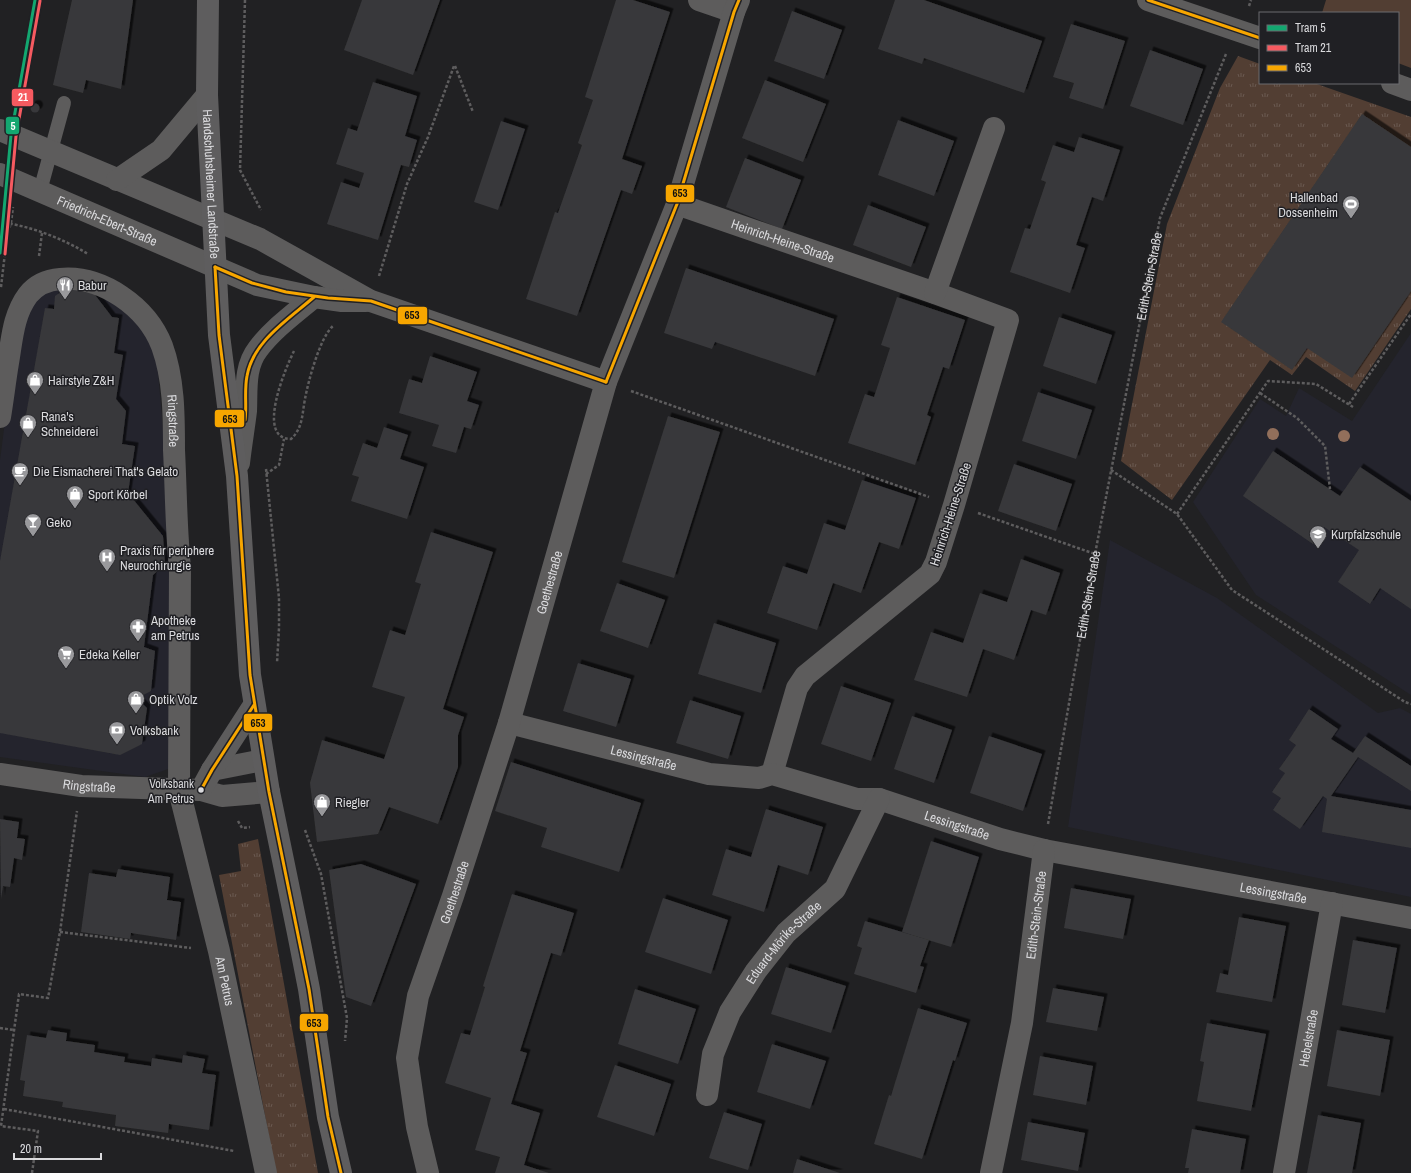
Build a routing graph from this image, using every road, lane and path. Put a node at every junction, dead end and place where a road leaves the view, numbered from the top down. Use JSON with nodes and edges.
{"nodes":[{"id":1,"x":208,"y":0,"type":"edge"},
{"id":2,"x":245,"y":0,"type":"edge"},
{"id":3,"x":699,"y":0,"type":"edge"},
{"id":4,"x":1148,"y":0,"type":"edge"},
{"id":5,"x":736,"y":6,"type":"edge"},
{"id":6,"x":1235,"y":30,"type":"junction"},
{"id":7,"x":1259,"y":38,"type":"edge"},
{"id":8,"x":207,"y":95,"type":"junction"},
{"id":9,"x":64,"y":103,"type":"dead end"},
{"id":10,"x":473,"y":112,"type":"dead end"},
{"id":11,"x":994,"y":128,"type":"dead end"},
{"id":12,"x":0,"y":130,"type":"edge"},
{"id":13,"x":51,"y":152,"type":"junction"},
{"id":14,"x":0,"y":174,"type":"edge"},
{"id":15,"x":117,"y":180,"type":"junction"},
{"id":16,"x":40,"y":191,"type":"junction"},
{"id":17,"x":677,"y":204,"type":"junction"},
{"id":18,"x":213,"y":218,"type":"junction"},
{"id":19,"x":0,"y":222,"type":"edge"},
{"id":20,"x":11,"y":223,"type":"junction"},
{"id":21,"x":260,"y":239,"type":"junction"},
{"id":22,"x":40,"y":249,"type":"dead end"},
{"id":23,"x":215,"y":267,"type":"junction"},
{"id":24,"x":0,"y":292,"type":"edge"},
{"id":25,"x":935,"y":292,"type":"junction"},
{"id":26,"x":314,"y":297,"type":"junction"},
{"id":27,"x":371,"y":302,"type":"junction"},
{"id":28,"x":1411,"y":314,"type":"edge"},
{"id":29,"x":336,"y":324,"type":"dead end"},
{"id":30,"x":295,"y":348,"type":"dead end"},
{"id":31,"x":606,"y":382,"type":"junction"},
{"id":32,"x":1260,"y":393,"type":"junction"},
{"id":33,"x":1349,"y":404,"type":"junction"},
{"id":34,"x":1353,"y":407,"type":"dead end"},
{"id":35,"x":0,"y":417,"type":"edge"},
{"id":36,"x":284,"y":439,"type":"junction"},
{"id":37,"x":265,"y":466,"type":"dead end"},
{"id":38,"x":1111,"y":470,"type":"junction"},
{"id":39,"x":266,"y":474,"type":"junction"},
{"id":40,"x":237,"y":476,"type":"junction"},
{"id":41,"x":1330,"y":489,"type":"dead end"},
{"id":42,"x":930,"y":497,"type":"dead end"},
{"id":43,"x":954,"y":505,"type":"junction"},
{"id":44,"x":1177,"y":514,"type":"junction"},
{"id":45,"x":1095,"y":554,"type":"junction"},
{"id":46,"x":277,"y":669,"type":"dead end"},
{"id":47,"x":1411,"y":704,"type":"edge"},
{"id":48,"x":254,"y":705,"type":"junction"},
{"id":49,"x":509,"y":723,"type":"junction"},
{"id":50,"x":263,"y":760,"type":"junction"},
{"id":51,"x":212,"y":770,"type":"junction"},
{"id":52,"x":0,"y":774,"type":"edge"},
{"id":53,"x":772,"y":774,"type":"junction"},
{"id":54,"x":81,"y":786,"type":"junction"},
{"id":55,"x":179,"y":790,"type":"junction"},
{"id":56,"x":201,"y":790,"type":"junction"},
{"id":57,"x":269,"y":792,"type":"junction"},
{"id":58,"x":879,"y":799,"type":"junction"},
{"id":59,"x":305,"y":827,"type":"dead end"},
{"id":60,"x":1044,"y":850,"type":"junction"},
{"id":61,"x":1332,"y":903,"type":"junction"},
{"id":62,"x":1411,"y":918,"type":"edge"},
{"id":63,"x":60,"y":932,"type":"junction"},
{"id":64,"x":219,"y":951,"type":"junction"},
{"id":65,"x":0,"y":1028,"type":"edge"},
{"id":66,"x":14,"y":1030,"type":"junction"},
{"id":67,"x":345,"y":1043,"type":"dead end"},
{"id":68,"x":708,"y":1095,"type":"dead end"},
{"id":69,"x":4,"y":1109,"type":"junction"},
{"id":70,"x":264,"y":1165,"type":"edge"},
{"id":71,"x":32,"y":1173,"type":"edge"},
{"id":72,"x":341,"y":1173,"type":"edge"},
{"id":73,"x":428,"y":1173,"type":"edge"},
{"id":74,"x":991,"y":1173,"type":"edge"},
{"id":75,"x":1284,"y":1173,"type":"edge"}],
"edges":[{"from":1,"to":8,"type":"main road","name":"Handschuhsheimer Landstraße"},
{"from":2,"to":21,"type":"path"},
{"from":3,"to":5,"type":"street"},
{"from":4,"to":6,"type":"street"},
{"from":5,"to":17,"type":"street","name":"Goethestraße"},
{"from":6,"to":7,"type":"street"},
{"from":6,"to":38,"type":"path","name":"Edith-Stein-Straße"},
{"from":8,"to":15,"type":"street"},
{"from":8,"to":18,"type":"main road","name":"Handschuhsheimer Landstraße"},
{"from":9,"to":13,"type":"lane"},
{"from":10,"to":27,"type":"path"},
{"from":11,"to":25,"type":"street"},
{"from":12,"to":13,"type":"street"},
{"from":13,"to":15,"type":"street"},
{"from":13,"to":16,"type":"lane"},
{"from":14,"to":16,"type":"street","name":"Friedrich-Ebert-Straße"},
{"from":15,"to":18,"type":"street"},
{"from":16,"to":23,"type":"street","name":"Friedrich-Ebert-Straße"},
{"from":17,"to":25,"type":"street","name":"Heinrich-Heine-Straße"},
{"from":17,"to":31,"type":"street","name":"Goethestraße"},
{"from":18,"to":21,"type":"street"},
{"from":18,"to":23,"type":"main road","name":"Handschuhsheimer Landstraße"},
{"from":19,"to":20,"type":"path"},
{"from":20,"to":22,"type":"path"},
{"from":20,"to":24,"type":"path"},
{"from":21,"to":27,"type":"street"},
{"from":23,"to":26,"type":"street","name":"Friedrich-Ebert-Straße"},
{"from":23,"to":40,"type":"main road","name":"Handschuhsheimer Landstraße"},
{"from":25,"to":43,"type":"street","name":"Heinrich-Heine-Straße"},
{"from":26,"to":27,"type":"street","name":"Friedrich-Ebert-Straße"},
{"from":26,"to":40,"type":"street"},
{"from":27,"to":31,"type":"street"},
{"from":28,"to":33,"type":"path"},
{"from":29,"to":36,"type":"path"},
{"from":30,"to":36,"type":"path"},
{"from":31,"to":42,"type":"path"},
{"from":31,"to":49,"type":"street","name":"Goethestraße"},
{"from":32,"to":33,"type":"path"},
{"from":32,"to":41,"type":"path"},
{"from":32,"to":44,"type":"path"},
{"from":33,"to":34,"type":"path"},
{"from":35,"to":55,"type":"street","name":"Ringstraße"},
{"from":36,"to":39,"type":"path"},
{"from":37,"to":39,"type":"path"},
{"from":38,"to":44,"type":"path"},
{"from":38,"to":45,"type":"path","name":"Edith-Stein-Straße"},
{"from":39,"to":46,"type":"path"},
{"from":40,"to":48,"type":"main road","name":"Handschuhsheimer Landstraße"},
{"from":43,"to":45,"type":"path"},
{"from":43,"to":53,"type":"street","name":"Heinrich-Heine-Straße"},
{"from":44,"to":47,"type":"path"},
{"from":45,"to":60,"type":"path","name":"Edith-Stein-Straße"},
{"from":48,"to":50,"type":"main road","name":"Handschuhsheimer Landstraße"},
{"from":48,"to":51,"type":"street"},
{"from":49,"to":53,"type":"street","name":"Lessingstraße"},
{"from":49,"to":73,"type":"street","name":"Goethestraße"},
{"from":50,"to":51,"type":"street"},
{"from":50,"to":57,"type":"main road","name":"Handschuhsheimer Landstraße"},
{"from":51,"to":56,"type":"street"},
{"from":52,"to":54,"type":"street","name":"Ringstraße"},
{"from":53,"to":58,"type":"street","name":"Lessingstraße"},
{"from":54,"to":55,"type":"street","name":"Ringstraße"},
{"from":54,"to":63,"type":"path"},
{"from":55,"to":56,"type":"street","name":"Ringstraße"},
{"from":55,"to":64,"type":"street","name":"Am Petrus"},
{"from":56,"to":57,"type":"street","name":"Ringstraße"},
{"from":57,"to":72,"type":"main road","name":"Handschuhsheimer Landstraße"},
{"from":58,"to":60,"type":"street","name":"Lessingstraße"},
{"from":58,"to":68,"type":"street","name":"Eduard-Mörike-Straße"},
{"from":59,"to":67,"type":"path"},
{"from":60,"to":61,"type":"street","name":"Lessingstraße"},
{"from":60,"to":74,"type":"street","name":"Edith-Stein-Straße"},
{"from":61,"to":62,"type":"street","name":"Lessingstraße"},
{"from":61,"to":75,"type":"street","name":"Hebelstraße"},
{"from":63,"to":64,"type":"path"},
{"from":63,"to":66,"type":"path"},
{"from":64,"to":70,"type":"street","name":"Am Petrus"},
{"from":65,"to":66,"type":"path"},
{"from":66,"to":69,"type":"path"},
{"from":69,"to":70,"type":"path"},
{"from":69,"to":71,"type":"path"}]}
